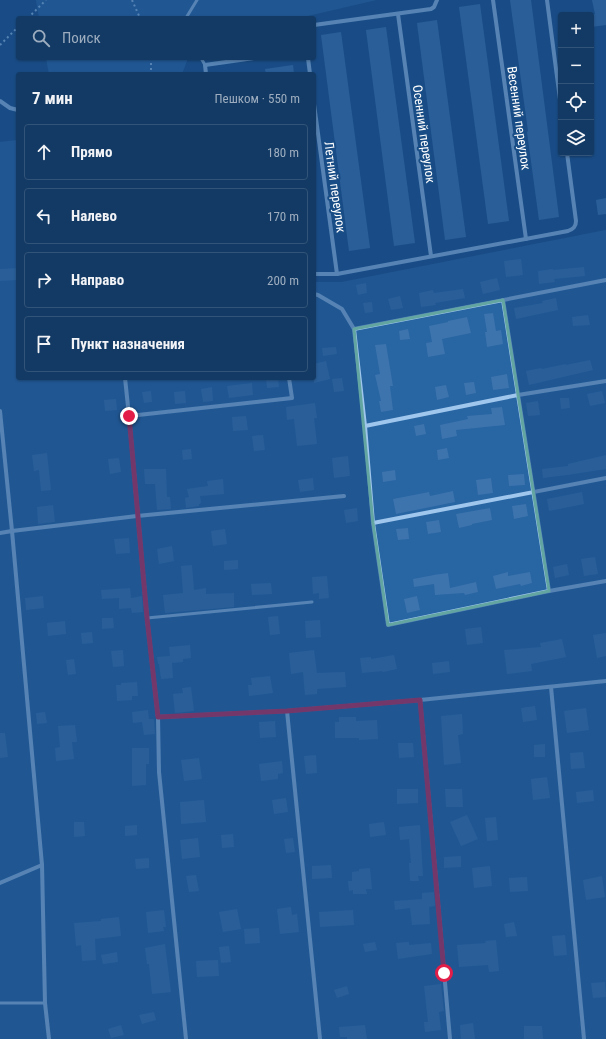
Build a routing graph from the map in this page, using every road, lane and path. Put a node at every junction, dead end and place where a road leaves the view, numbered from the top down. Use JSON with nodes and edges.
{"nodes":[{"id":1,"x":46,"y":0,"type":"edge"},
{"id":2,"x":132,"y":0,"type":"edge"},
{"id":3,"x":197,"y":0,"type":"edge"},
{"id":4,"x":437,"y":0,"type":"edge"},
{"id":5,"x":494,"y":0,"type":"edge"},
{"id":6,"x":547,"y":0,"type":"edge"},
{"id":7,"x":398,"y":14,"type":"junction"},
{"id":8,"x":30,"y":16,"type":"edge"},
{"id":9,"x":139,"y":16,"type":"edge"},
{"id":10,"x":187,"y":16,"type":"edge"},
{"id":11,"x":316,"y":25,"type":"edge"},
{"id":12,"x":16,"y":29,"type":"edge"},
{"id":13,"x":0,"y":45,"type":"edge"},
{"id":14,"x":151,"y":60,"type":"edge"},
{"id":15,"x":203,"y":60,"type":"edge"},
{"id":16,"x":240,"y":60,"type":"edge"},
{"id":17,"x":308,"y":60,"type":"edge"},
{"id":18,"x":204,"y":65,"type":"junction"},
{"id":19,"x":151,"y":72,"type":"edge"},
{"id":20,"x":206,"y":72,"type":"edge"},
{"id":21,"x":310,"y":72,"type":"edge"},
{"id":22,"x":558,"y":84,"type":"edge"},
{"id":23,"x":0,"y":101,"type":"edge"},
{"id":24,"x":16,"y":110,"type":"edge"},
{"id":25,"x":316,"y":119,"type":"edge"},
{"id":26,"x":567,"y":156,"type":"edge"},
{"id":27,"x":526,"y":239,"type":"junction"},
{"id":28,"x":431,"y":256,"type":"junction"},
{"id":29,"x":316,"y":274,"type":"edge"},
{"id":30,"x":337,"y":274,"type":"junction"},
{"id":31,"x":606,"y":280,"type":"edge"},
{"id":32,"x":316,"y":294,"type":"edge"},
{"id":33,"x":503,"y":300,"type":"junction"},
{"id":34,"x":354,"y":329,"type":"junction"},
{"id":35,"x":125,"y":380,"type":"edge"},
{"id":36,"x":289,"y":380,"type":"edge"},
{"id":37,"x":606,"y":381,"type":"edge"},
{"id":38,"x":518,"y":395,"type":"junction"},
{"id":39,"x":0,"y":411,"type":"edge"},
{"id":40,"x":129,"y":416,"type":"junction"},
{"id":41,"x":365,"y":426,"type":"junction"},
{"id":42,"x":606,"y":478,"type":"edge"},
{"id":43,"x":533,"y":492,"type":"junction"},
{"id":44,"x":344,"y":496,"type":"dead end"},
{"id":45,"x":138,"y":516,"type":"junction"},
{"id":46,"x":373,"y":523,"type":"junction"},
{"id":47,"x":12,"y":531,"type":"junction"},
{"id":48,"x":0,"y":534,"type":"edge"},
{"id":49,"x":606,"y":581,"type":"edge"},
{"id":50,"x":549,"y":591,"type":"junction"},
{"id":51,"x":312,"y":602,"type":"dead end"},
{"id":52,"x":147,"y":618,"type":"junction"},
{"id":53,"x":606,"y":681,"type":"edge"},
{"id":54,"x":551,"y":687,"type":"junction"},
{"id":55,"x":420,"y":700,"type":"junction"},
{"id":56,"x":287,"y":711,"type":"junction"},
{"id":57,"x":158,"y":717,"type":"junction"},
{"id":58,"x":42,"y":865,"type":"junction"},
{"id":59,"x":0,"y":883,"type":"edge"},
{"id":60,"x":0,"y":1003,"type":"edge"},
{"id":61,"x":45,"y":1003,"type":"junction"},
{"id":62,"x":49,"y":1039,"type":"edge"},
{"id":63,"x":186,"y":1039,"type":"edge"},
{"id":64,"x":320,"y":1039,"type":"edge"},
{"id":65,"x":450,"y":1039,"type":"edge"},
{"id":66,"x":584,"y":1039,"type":"edge"}],
"edges":[{"from":1,"to":8,"type":"path"},
{"from":2,"to":9,"type":"path"},
{"from":3,"to":10,"type":"lane"},
{"from":4,"to":7,"type":"street"},
{"from":5,"to":27,"type":"street","name":"Весенний переулок"},
{"from":6,"to":22,"type":"street"},
{"from":7,"to":11,"type":"street"},
{"from":7,"to":28,"type":"street","name":"Осенний переулок"},
{"from":12,"to":13,"type":"path"},
{"from":14,"to":19,"type":"path"},
{"from":15,"to":18,"type":"lane"},
{"from":16,"to":18,"type":"street"},
{"from":17,"to":21,"type":"street"},
{"from":18,"to":20,"type":"street"},
{"from":23,"to":24,"type":"street"},
{"from":25,"to":30,"type":"street","name":"Летний переулок"},
{"from":26,"to":27,"type":"street"},
{"from":27,"to":28,"type":"street"},
{"from":28,"to":30,"type":"street"},
{"from":29,"to":30,"type":"street"},
{"from":31,"to":33,"type":"street"},
{"from":32,"to":34,"type":"street"},
{"from":33,"to":34,"type":"street"},
{"from":33,"to":38,"type":"street"},
{"from":34,"to":41,"type":"street"},
{"from":35,"to":40,"type":"street"},
{"from":36,"to":40,"type":"street"},
{"from":37,"to":38,"type":"street"},
{"from":38,"to":41,"type":"street"},
{"from":38,"to":43,"type":"street"},
{"from":39,"to":47,"type":"street"},
{"from":40,"to":45,"type":"street"},
{"from":41,"to":46,"type":"street"},
{"from":42,"to":43,"type":"street"},
{"from":43,"to":46,"type":"street"},
{"from":43,"to":50,"type":"street"},
{"from":44,"to":45,"type":"street"},
{"from":45,"to":47,"type":"street"},
{"from":45,"to":52,"type":"street"},
{"from":46,"to":50,"type":"street"},
{"from":47,"to":48,"type":"street"},
{"from":47,"to":58,"type":"street"},
{"from":49,"to":50,"type":"street"},
{"from":51,"to":52,"type":"lane"},
{"from":52,"to":57,"type":"street"},
{"from":53,"to":54,"type":"street"},
{"from":54,"to":55,"type":"street"},
{"from":54,"to":66,"type":"street"},
{"from":55,"to":56,"type":"street"},
{"from":55,"to":65,"type":"street"},
{"from":56,"to":57,"type":"street"},
{"from":56,"to":64,"type":"street"},
{"from":57,"to":63,"type":"street"},
{"from":58,"to":59,"type":"street"},
{"from":58,"to":61,"type":"street"},
{"from":60,"to":61,"type":"lane"},
{"from":61,"to":62,"type":"street"}]}
